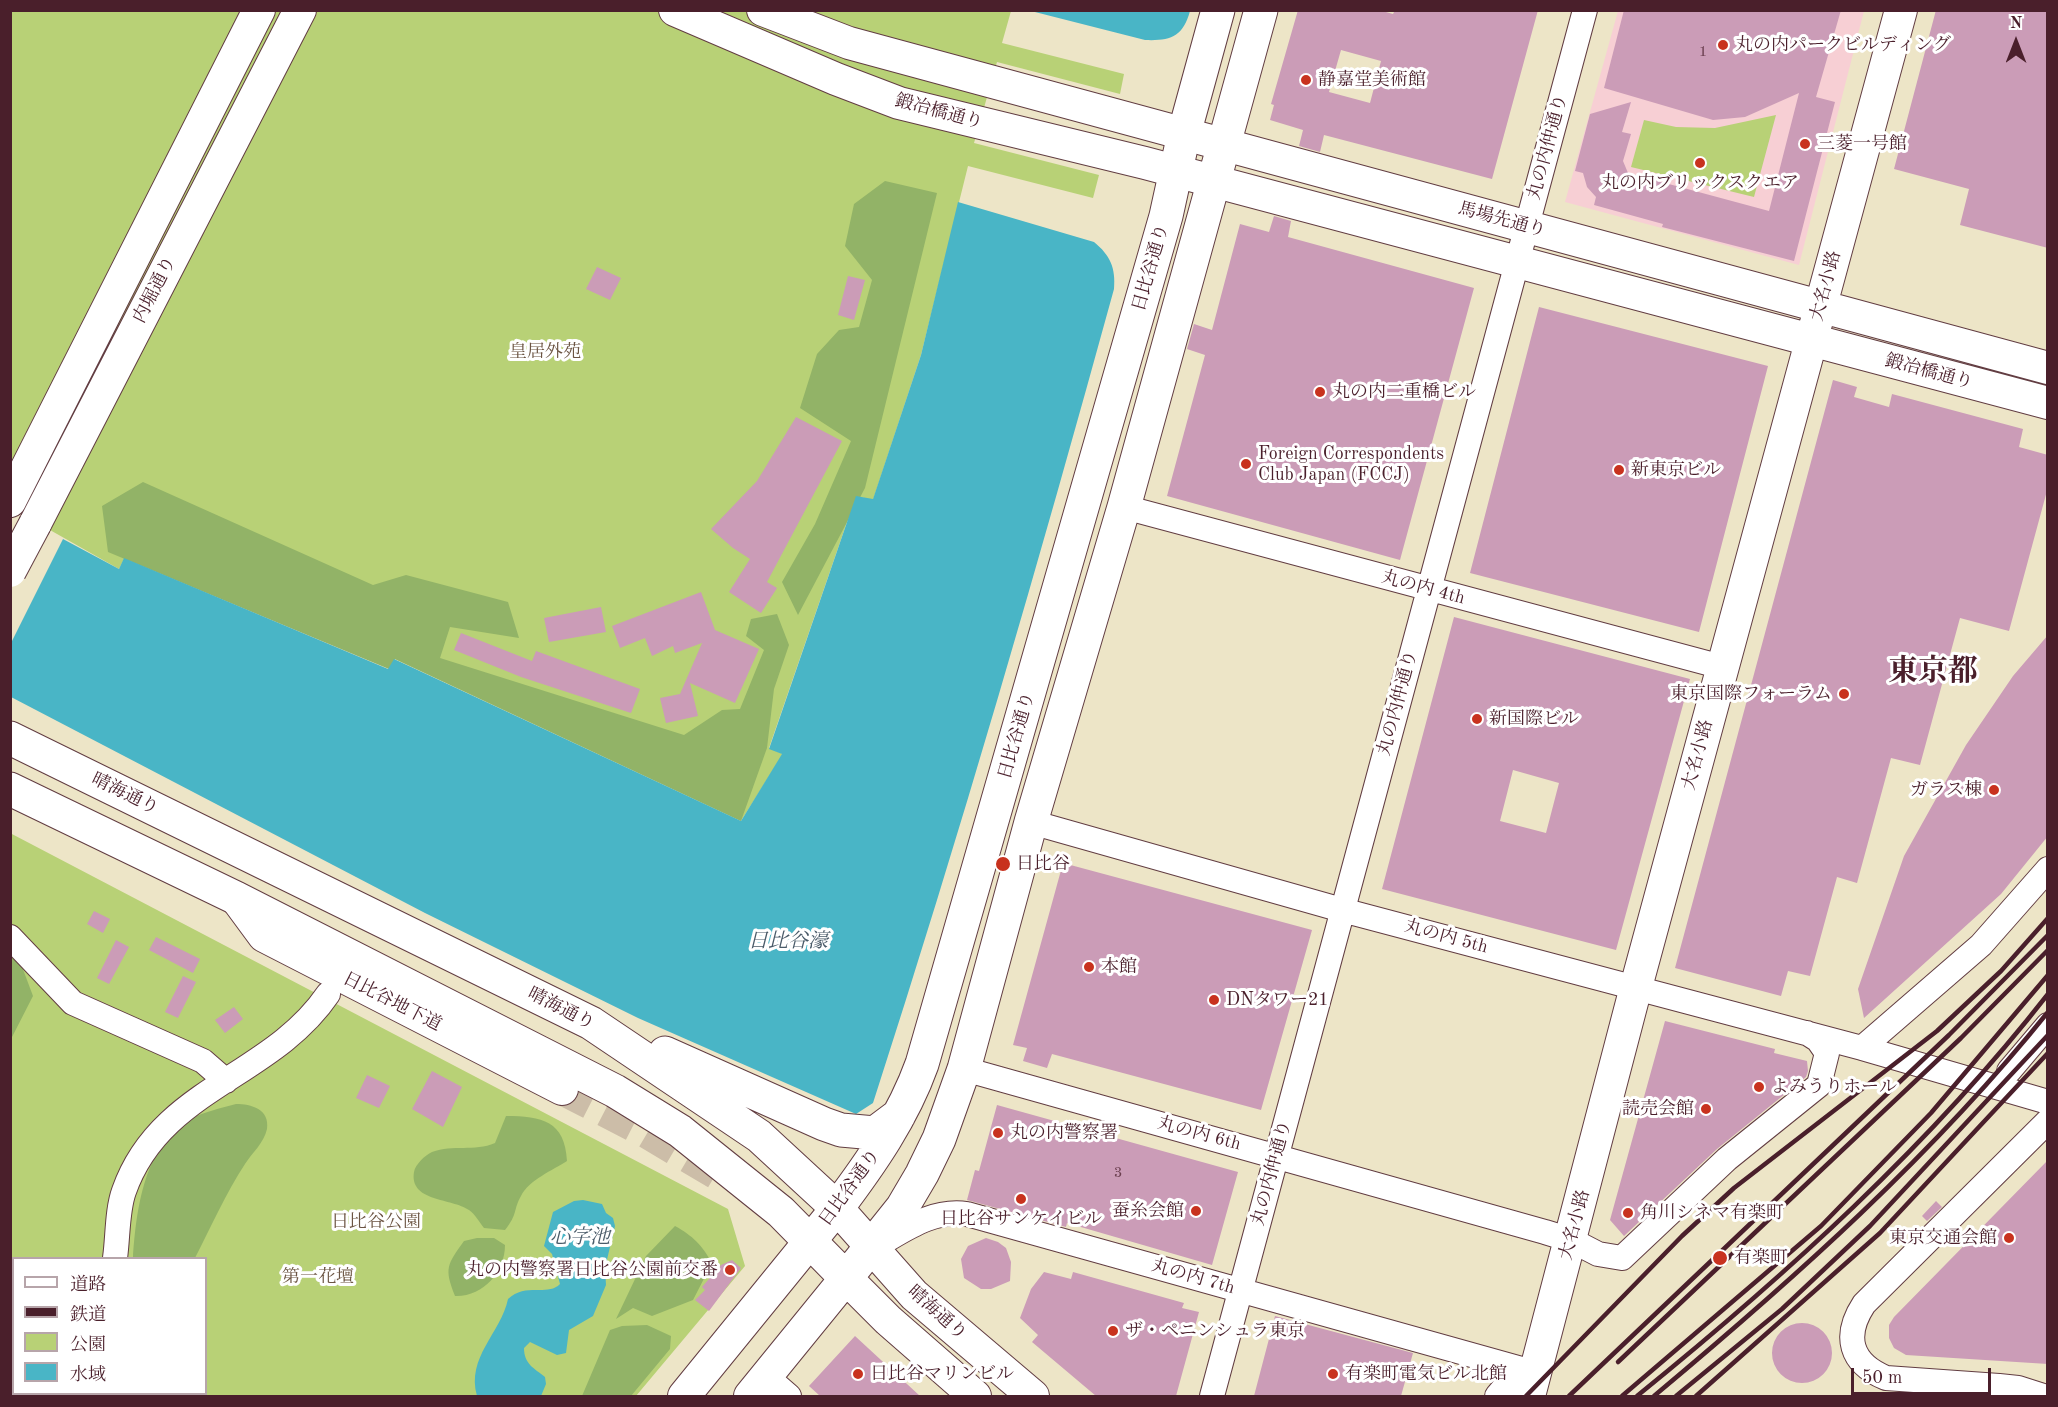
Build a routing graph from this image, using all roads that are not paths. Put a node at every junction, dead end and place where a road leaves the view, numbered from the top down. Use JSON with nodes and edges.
{"nodes":[{"id":1,"x":259,"y":10,"type":"edge"},
{"id":2,"x":300,"y":10,"type":"edge"},
{"id":3,"x":675,"y":10,"type":"edge"},
{"id":4,"x":763,"y":10,"type":"edge"},
{"id":5,"x":1218,"y":10,"type":"edge"},
{"id":6,"x":1260,"y":10,"type":"edge"},
{"id":7,"x":1585,"y":10,"type":"edge"},
{"id":8,"x":1901,"y":10,"type":"edge"},
{"id":9,"x":1184,"y":134,"type":"junction"},
{"id":10,"x":1223,"y":144,"type":"junction"},
{"id":11,"x":1176,"y":172,"type":"junction"},
{"id":12,"x":1213,"y":182,"type":"junction"},
{"id":13,"x":1527,"y":226,"type":"junction"},
{"id":14,"x":1517,"y":263,"type":"junction"},
{"id":15,"x":1820,"y":306,"type":"junction"},
{"id":16,"x":1811,"y":341,"type":"junction"},
{"id":17,"x":2048,"y":368,"type":"edge"},
{"id":18,"x":2048,"y":403,"type":"edge"},
{"id":19,"x":10,"y":501,"type":"edge"},
{"id":20,"x":1124,"y":507,"type":"junction"},
{"id":21,"x":10,"y":571,"type":"edge"},
{"id":22,"x":1429,"y":589,"type":"junction"},
{"id":23,"x":1722,"y":667,"type":"junction"},
{"id":24,"x":10,"y":738,"type":"edge"},
{"id":25,"x":10,"y":789,"type":"edge"},
{"id":26,"x":1031,"y":822,"type":"junction"},
{"id":27,"x":2048,"y":869,"type":"edge"},
{"id":28,"x":236,"y":898,"type":"junction"},
{"id":29,"x":1342,"y":910,"type":"junction"},
{"id":30,"x":10,"y":937,"type":"edge"},
{"id":31,"x":1635,"y":987,"type":"junction"},
{"id":32,"x":327,"y":994,"type":"dead end"},
{"id":33,"x":591,"y":1023,"type":"junction"},
{"id":34,"x":2048,"y":1025,"type":"edge"},
{"id":35,"x":1804,"y":1032,"type":"junction"},
{"id":36,"x":1862,"y":1048,"type":"junction"},
{"id":37,"x":964,"y":1070,"type":"junction"},
{"id":38,"x":2009,"y":1071,"type":"dead end"},
{"id":39,"x":226,"y":1081,"type":"junction"},
{"id":40,"x":562,"y":1089,"type":"tunnel mouth"},
{"id":41,"x":2048,"y":1102,"type":"edge"},
{"id":42,"x":904,"y":1110,"type":"junction"},
{"id":43,"x":2048,"y":1121,"type":"edge"},
{"id":44,"x":1277,"y":1155,"type":"junction"},
{"id":45,"x":837,"y":1208,"type":"junction"},
{"id":46,"x":1571,"y":1240,"type":"junction"},
{"id":47,"x":810,"y":1241,"type":"junction"},
{"id":48,"x":871,"y":1248,"type":"junction"},
{"id":49,"x":116,"y":1257,"type":"edge"},
{"id":50,"x":846,"y":1278,"type":"junction"},
{"id":51,"x":1240,"y":1290,"type":"junction"},
{"id":52,"x":758,"y":1386,"type":"edge"},
{"id":53,"x":1530,"y":1386,"type":"edge"},
{"id":54,"x":684,"y":1396,"type":"edge"},
{"id":55,"x":789,"y":1396,"type":"edge"},
{"id":56,"x":975,"y":1396,"type":"edge"},
{"id":57,"x":1033,"y":1396,"type":"edge"},
{"id":58,"x":1212,"y":1396,"type":"edge"},
{"id":59,"x":1497,"y":1396,"type":"edge"},
{"id":60,"x":2043,"y":1396,"type":"edge"}],
"edges":[{"from":1,"to":19,"type":"main road","name":"内堀通り"},
{"from":2,"to":21,"type":"main road","name":"内堀通り","bridge":true},
{"from":3,"to":11,"type":"main road","name":"鍛冶橋通り"},
{"from":4,"to":9,"type":"main road"},
{"from":5,"to":9,"type":"highway","name":"日比谷通り"},
{"from":6,"to":10,"type":"highway","name":"日比谷通り"},
{"from":7,"to":13,"type":"street","name":"丸の内仲通り"},
{"from":8,"to":15,"type":"main road","name":"大名小路"},
{"from":9,"to":10,"type":"main road","name":"馬場先通り"},
{"from":9,"to":11,"type":"highway","name":"日比谷通り"},
{"from":10,"to":12,"type":"highway","name":"日比谷通り"},
{"from":10,"to":13,"type":"main road","name":"馬場先通り"},
{"from":11,"to":12,"type":"main road","name":"鍛冶橋通り"},
{"from":11,"to":42,"type":"highway","name":"日比谷通り"},
{"from":12,"to":14,"type":"main road","name":"馬場先通り"},
{"from":12,"to":20,"type":"highway","name":"日比谷通り"},
{"from":13,"to":14,"type":"street","name":"丸の内仲通り"},
{"from":13,"to":15,"type":"main road","name":"馬場先通り"},
{"from":14,"to":16,"type":"main road","name":"馬場先通り"},
{"from":14,"to":22,"type":"street","name":"丸の内仲通り"},
{"from":15,"to":16,"type":"main road","name":"大名小路"},
{"from":15,"to":17,"type":"main road","name":"鍛冶橋通り"},
{"from":16,"to":18,"type":"main road","name":"鍛冶橋通り"},
{"from":16,"to":23,"type":"main road","name":"大名小路"},
{"from":20,"to":22,"type":"street","name":"丸の内 4th"},
{"from":20,"to":26,"type":"highway","name":"日比谷通り"},
{"from":22,"to":23,"type":"street","name":"丸の内 4th"},
{"from":22,"to":29,"type":"street","name":"丸の内仲通り"},
{"from":23,"to":31,"type":"main road","name":"大名小路"},
{"from":24,"to":33,"type":"highway","name":"晴海通り"},
{"from":25,"to":28,"type":"highway","name":"晴海通り"},
{"from":26,"to":29,"type":"street","name":"丸の内 5th"},
{"from":26,"to":37,"type":"highway","name":"日比谷通り"},
{"from":27,"to":36,"type":"street"},
{"from":28,"to":40,"type":"main road","name":"日比谷地下道"},
{"from":28,"to":47,"type":"highway","name":"晴海通り"},
{"from":29,"to":31,"type":"street","name":"丸の内 5th"},
{"from":29,"to":44,"type":"street","name":"丸の内仲通り"},
{"from":30,"to":39,"type":"street"},
{"from":31,"to":35,"type":"street","name":"丸の内 5th"},
{"from":31,"to":46,"type":"main road","name":"大名小路"},
{"from":32,"to":39,"type":"street"},
{"from":33,"to":42,"type":"highway"},
{"from":33,"to":45,"type":"highway","name":"晴海通り"},
{"from":34,"to":38,"type":"street"},
{"from":35,"to":36,"type":"street","name":"丸の内 5th"},
{"from":35,"to":46,"type":"street","name":"丸の内 6th"},
{"from":36,"to":41,"type":"street","name":"丸の内 5th"},
{"from":37,"to":44,"type":"street","name":"丸の内 6th"},
{"from":37,"to":48,"type":"highway","name":"日比谷通り"},
{"from":39,"to":49,"type":"street"},
{"from":42,"to":45,"type":"highway","name":"日比谷通り"},
{"from":43,"to":60,"type":"street"},
{"from":44,"to":46,"type":"street","name":"丸の内 6th"},
{"from":44,"to":51,"type":"street","name":"丸の内仲通り"},
{"from":45,"to":47,"type":"main road","name":"日比谷通り"},
{"from":45,"to":48,"type":"main road","name":"晴海通り"},
{"from":46,"to":53,"type":"main road","name":"大名小路"},
{"from":47,"to":50,"type":"highway","name":"晴海通り"},
{"from":47,"to":54,"type":"main road","name":"日比谷通り"},
{"from":48,"to":50,"type":"highway","name":"日比谷通り"},
{"from":48,"to":51,"type":"street","name":"丸の内 7th"},
{"from":48,"to":57,"type":"main road","name":"晴海通り"},
{"from":50,"to":52,"type":"main road","name":"日比谷通り"},
{"from":50,"to":56,"type":"main road","name":"晴海通り"},
{"from":51,"to":53,"type":"street","name":"丸の内 7th"},
{"from":51,"to":58,"type":"street","name":"丸の内仲通り"},
{"from":52,"to":55,"type":"street"},
{"from":53,"to":59,"type":"street"}]}
